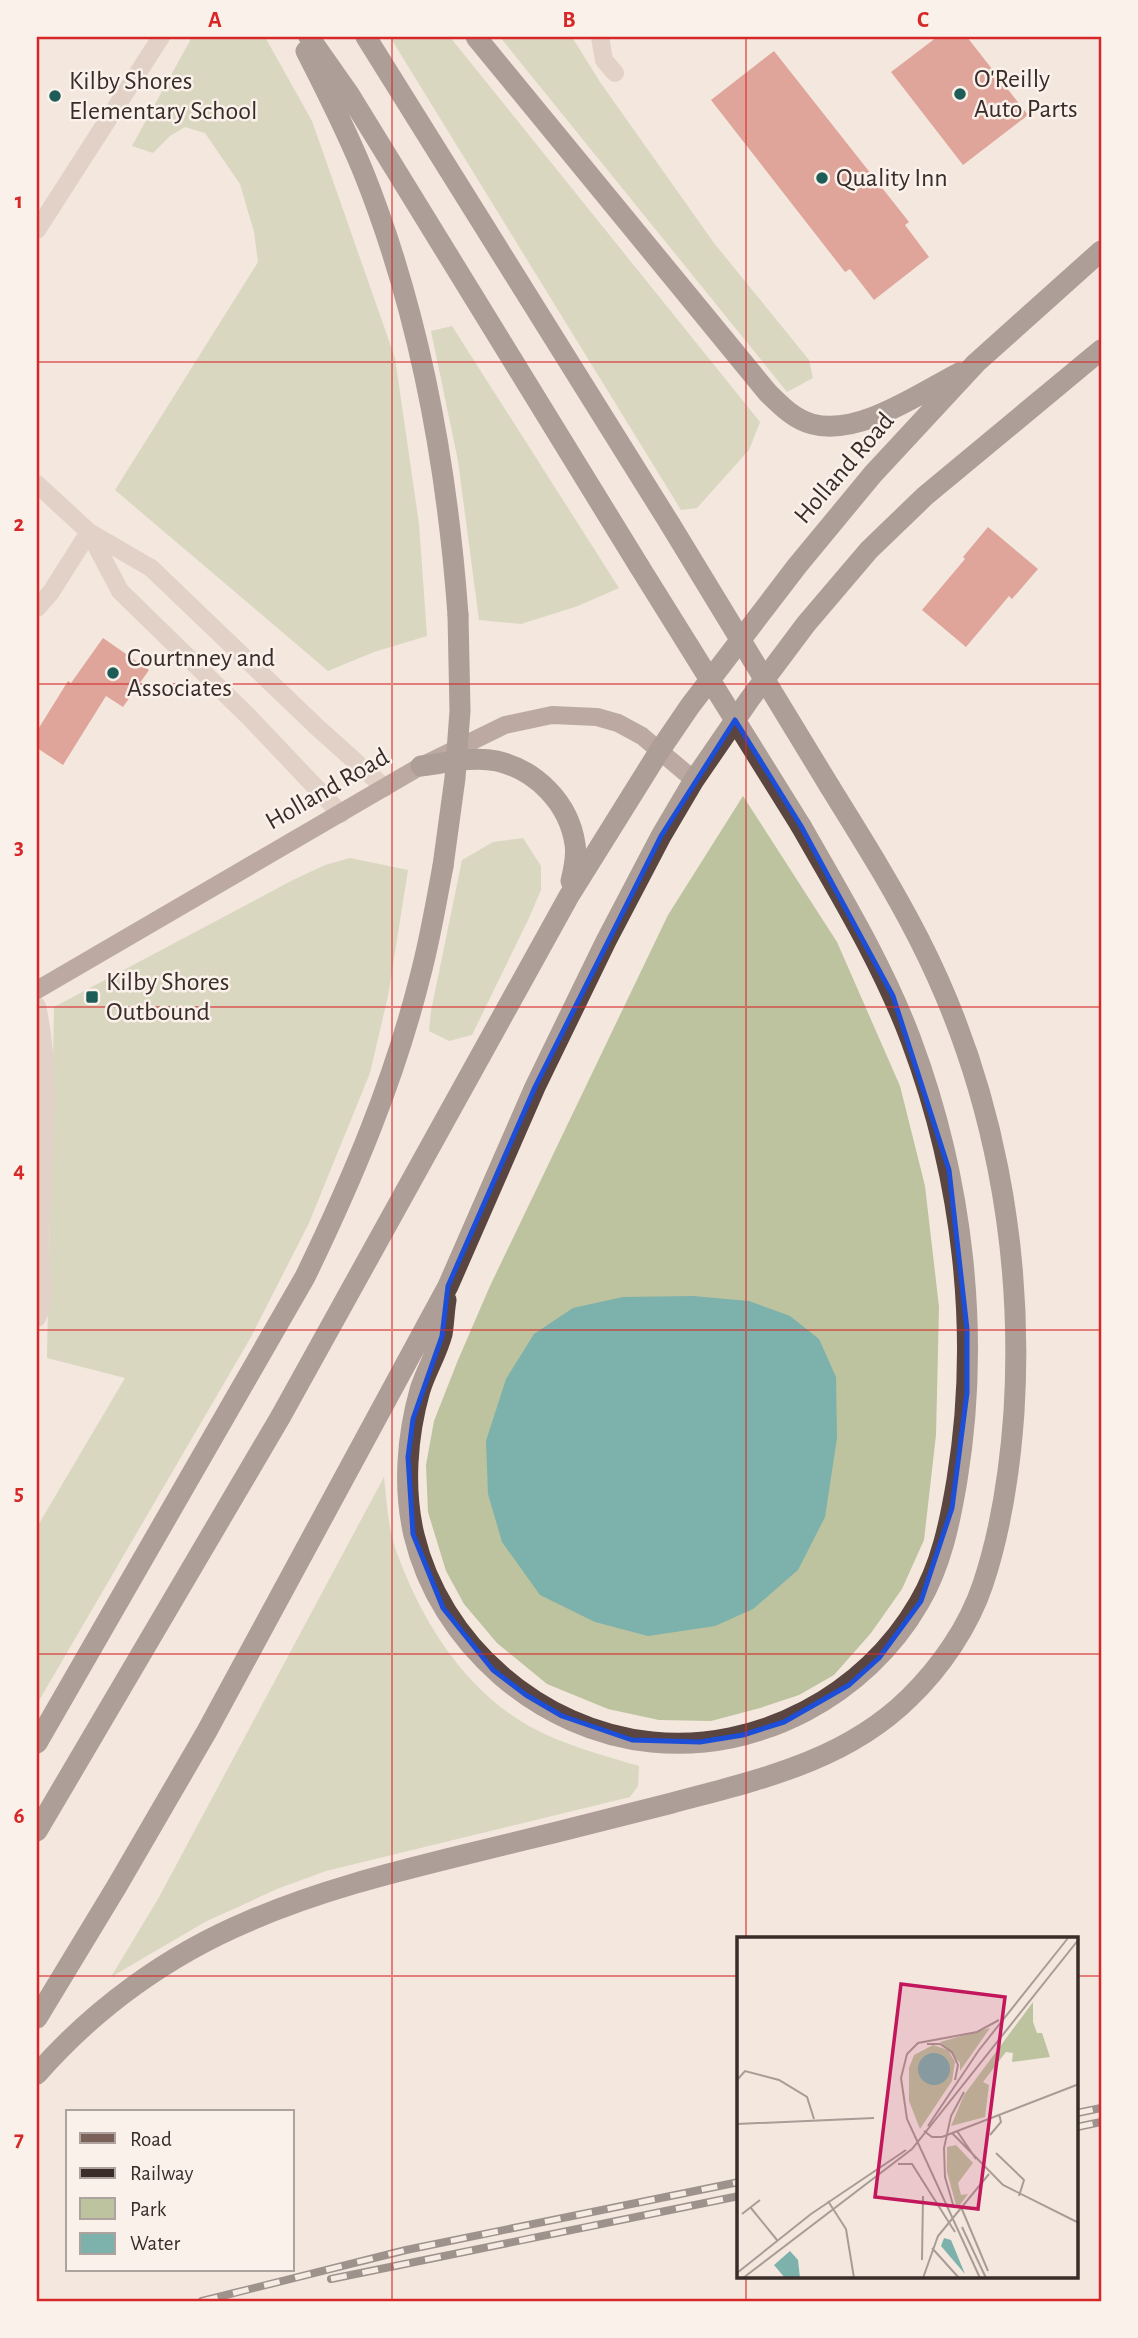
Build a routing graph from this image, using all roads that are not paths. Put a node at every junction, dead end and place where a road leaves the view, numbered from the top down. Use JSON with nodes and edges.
{"nodes":[{"id":1,"x":161,"y":37,"type":"edge"},
{"id":2,"x":299,"y":37,"type":"edge"},
{"id":3,"x":309,"y":37,"type":"edge"},
{"id":4,"x":366,"y":37,"type":"edge"},
{"id":5,"x":476,"y":37,"type":"edge"},
{"id":6,"x":600,"y":37,"type":"edge"},
{"id":7,"x":615,"y":74,"type":"dead end"},
{"id":8,"x":37,"y":230,"type":"edge"},
{"id":9,"x":1101,"y":251,"type":"edge"},
{"id":10,"x":1101,"y":350,"type":"edge"},
{"id":11,"x":976,"y":363,"type":"junction"},
{"id":12,"x":37,"y":484,"type":"edge"},
{"id":13,"x":89,"y":531,"type":"junction"},
{"id":14,"x":37,"y":608,"type":"edge"},
{"id":15,"x":660,"y":750,"type":"junction"},
{"id":16,"x":421,"y":766,"type":"junction"},
{"id":17,"x":694,"y":780,"type":"junction"},
{"id":18,"x":385,"y":788,"type":"junction"},
{"id":19,"x":341,"y":814,"type":"junction"},
{"id":20,"x":569,"y":896,"type":"junction"},
{"id":21,"x":37,"y":990,"type":"edge"},
{"id":22,"x":37,"y":1006,"type":"edge"},
{"id":23,"x":447,"y":1286,"type":"junction"},
{"id":24,"x":37,"y":1318,"type":"edge"},
{"id":25,"x":37,"y":1743,"type":"edge"},
{"id":26,"x":37,"y":1831,"type":"edge"},
{"id":27,"x":37,"y":2018,"type":"edge"},
{"id":28,"x":37,"y":2074,"type":"edge"}],
"edges":[{"from":1,"to":8,"type":"street"},
{"from":2,"to":25,"type":"highway","bridge":true},
{"from":3,"to":23,"type":"highway","bridge":true},
{"from":4,"to":28,"type":"highway","bridge":true},
{"from":5,"to":11,"type":"highway"},
{"from":6,"to":7,"type":"street"},
{"from":9,"to":11,"type":"highway","name":"Holland Road"},
{"from":10,"to":17,"type":"highway"},
{"from":11,"to":15,"type":"highway","name":"Holland Road"},
{"from":12,"to":13,"type":"street"},
{"from":13,"to":14,"type":"street"},
{"from":13,"to":18,"type":"street"},
{"from":13,"to":19,"type":"street"},
{"from":15,"to":16,"type":"main road","name":"Holland Road"},
{"from":15,"to":17,"type":"main road","name":"Holland Road"},
{"from":15,"to":20,"type":"highway"},
{"from":16,"to":18,"type":"main road","name":"Holland Road"},
{"from":16,"to":20,"type":"highway"},
{"from":17,"to":23,"type":"highway"},
{"from":18,"to":19,"type":"main road","name":"Holland Road"},
{"from":19,"to":21,"type":"main road","name":"Holland Road"},
{"from":20,"to":26,"type":"highway"},
{"from":22,"to":24,"type":"street"},
{"from":23,"to":27,"type":"highway"}]}
